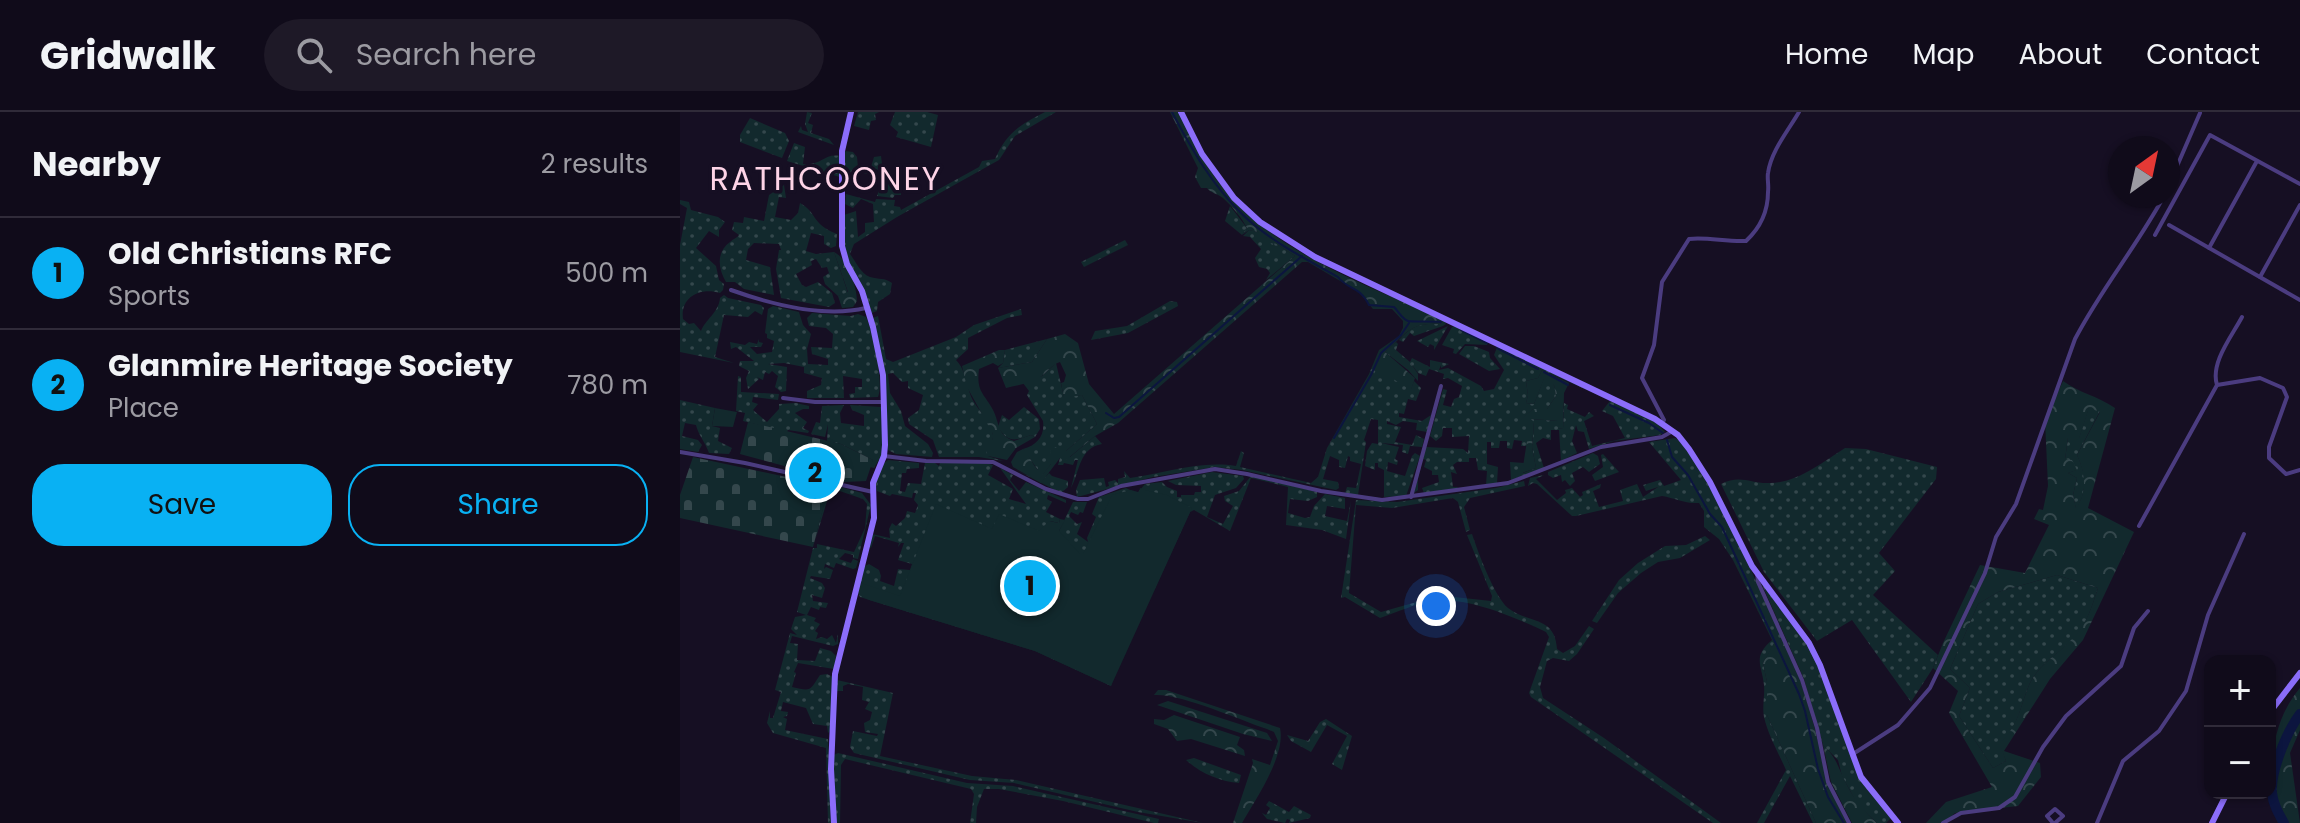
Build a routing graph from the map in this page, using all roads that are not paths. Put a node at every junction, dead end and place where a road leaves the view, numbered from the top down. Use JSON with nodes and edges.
{"nodes":[{"id":1,"x":851,"y":112,"type":"edge"},
{"id":2,"x":1181,"y":112,"type":"edge"},
{"id":3,"x":1799,"y":112,"type":"edge"},
{"id":4,"x":2200,"y":113,"type":"edge"},
{"id":5,"x":2180,"y":159,"type":"edge"},
{"id":6,"x":2257,"y":161,"type":"junction"},
{"id":7,"x":2300,"y":184,"type":"edge"},
{"id":8,"x":2300,"y":205,"type":"edge"},
{"id":9,"x":2158,"y":208,"type":"edge"},
{"id":10,"x":2169,"y":225,"type":"dead end"},
{"id":11,"x":2155,"y":235,"type":"dead end"},
{"id":12,"x":2209,"y":248,"type":"junction"},
{"id":13,"x":2260,"y":277,"type":"junction"},
{"id":14,"x":731,"y":290,"type":"dead end"},
{"id":15,"x":2300,"y":300,"type":"edge"},
{"id":16,"x":867,"y":308,"type":"junction"},
{"id":17,"x":2242,"y":317,"type":"dead end"},
{"id":18,"x":2217,"y":385,"type":"junction"},
{"id":19,"x":1441,"y":386,"type":"dead end"},
{"id":20,"x":783,"y":398,"type":"dead end"},
{"id":21,"x":884,"y":402,"type":"junction"},
{"id":22,"x":1662,"y":422,"type":"junction"},
{"id":23,"x":1672,"y":430,"type":"junction"},
{"id":24,"x":680,"y":452,"type":"edge"},
{"id":25,"x":884,"y":456,"type":"junction"},
{"id":26,"x":2300,"y":470,"type":"edge"},
{"id":27,"x":873,"y":492,"type":"junction"},
{"id":28,"x":1411,"y":497,"type":"junction"},
{"id":29,"x":2139,"y":526,"type":"dead end"},
{"id":30,"x":2244,"y":534,"type":"dead end"},
{"id":31,"x":1757,"y":573,"type":"junction"},
{"id":32,"x":2148,"y":611,"type":"dead end"},
{"id":33,"x":2300,"y":673,"type":"edge"},
{"id":34,"x":2276,"y":704,"type":"edge"},
{"id":35,"x":1853,"y":754,"type":"junction"},
{"id":36,"x":2224,"y":799,"type":"edge"},
{"id":37,"x":834,"y":823,"type":"edge"},
{"id":38,"x":1849,"y":823,"type":"edge"},
{"id":39,"x":1898,"y":823,"type":"edge"},
{"id":40,"x":1943,"y":823,"type":"edge"},
{"id":41,"x":2097,"y":823,"type":"edge"},
{"id":42,"x":2212,"y":823,"type":"edge"}],
"edges":[{"from":1,"to":16,"type":"street"},
{"from":2,"to":22,"type":"street"},
{"from":3,"to":22,"type":"street"},
{"from":4,"to":5,"type":"street"},
{"from":6,"to":7,"type":"street"},
{"from":6,"to":11,"type":"street"},
{"from":6,"to":12,"type":"street"},
{"from":8,"to":13,"type":"street"},
{"from":9,"to":35,"type":"street"},
{"from":10,"to":12,"type":"street"},
{"from":12,"to":13,"type":"street"},
{"from":13,"to":15,"type":"street"},
{"from":14,"to":16,"type":"street"},
{"from":16,"to":21,"type":"street"},
{"from":17,"to":18,"type":"street"},
{"from":18,"to":26,"type":"street"},
{"from":18,"to":29,"type":"street"},
{"from":19,"to":28,"type":"street"},
{"from":20,"to":21,"type":"street"},
{"from":21,"to":25,"type":"street"},
{"from":22,"to":23,"type":"street"},
{"from":23,"to":28,"type":"street"},
{"from":23,"to":31,"type":"street"},
{"from":24,"to":27,"type":"street"},
{"from":25,"to":27,"type":"street"},
{"from":25,"to":28,"type":"street"},
{"from":27,"to":37,"type":"street"},
{"from":30,"to":41,"type":"street"},
{"from":31,"to":35,"type":"street"},
{"from":31,"to":38,"type":"street"},
{"from":32,"to":40,"type":"street"},
{"from":33,"to":34,"type":"street"},
{"from":35,"to":39,"type":"street"},
{"from":36,"to":42,"type":"street"}]}
